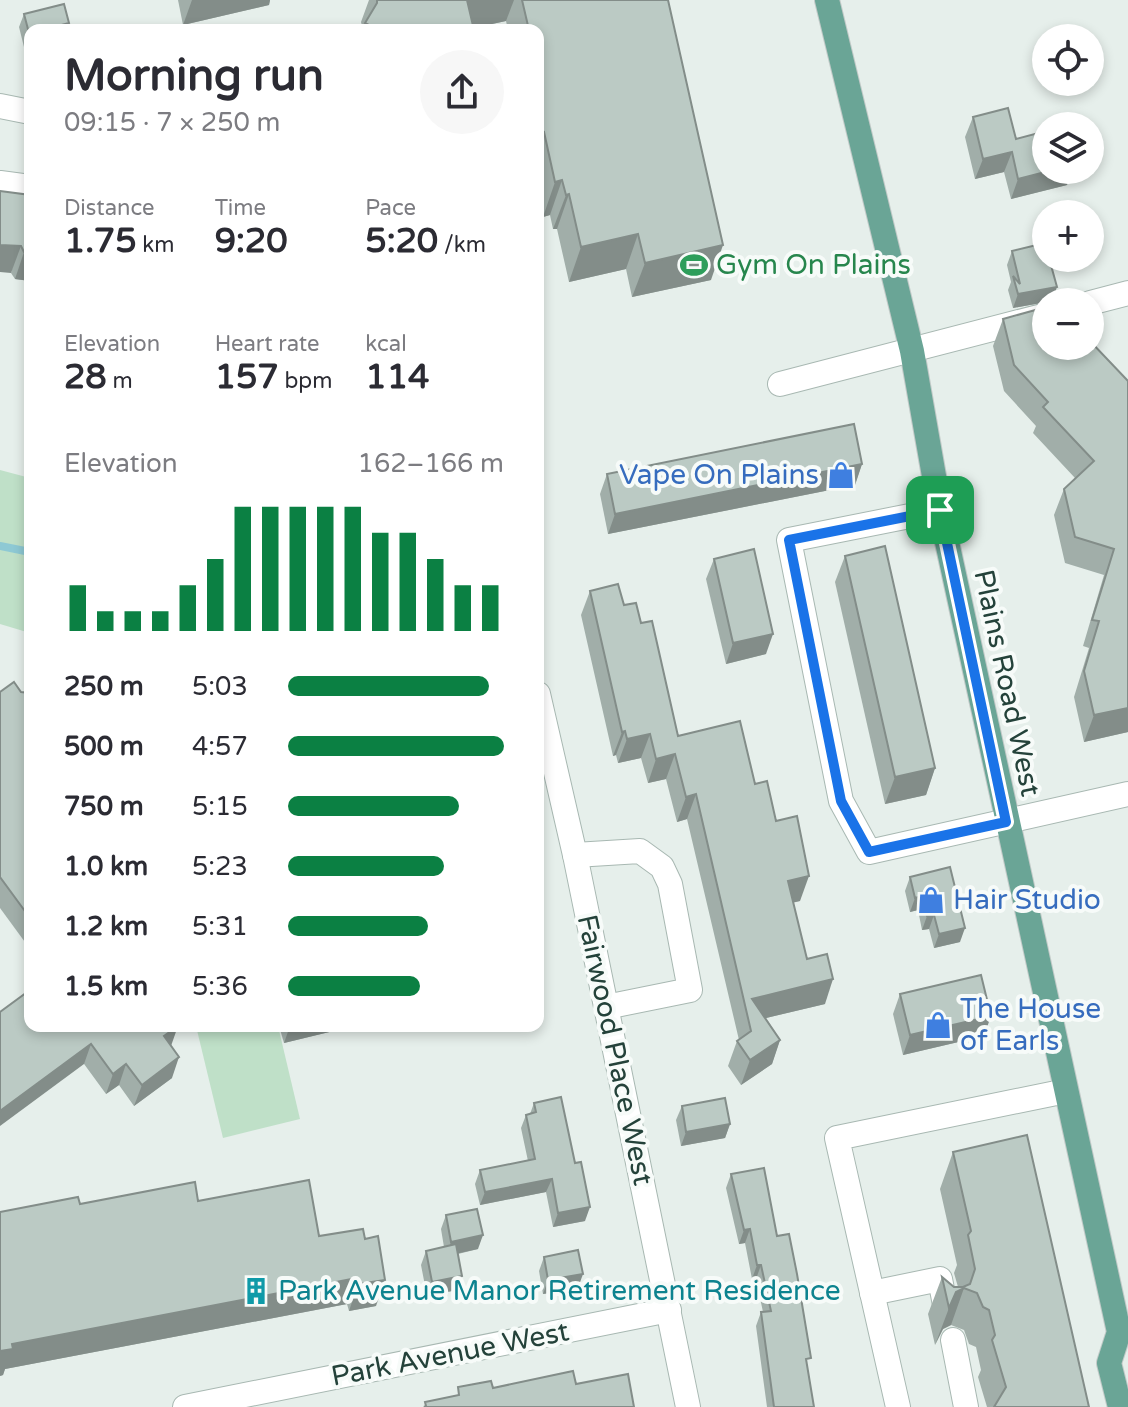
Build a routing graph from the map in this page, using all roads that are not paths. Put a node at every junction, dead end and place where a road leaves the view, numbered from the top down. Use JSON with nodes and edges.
{"nodes":[{"id":1,"x":827,"y":0,"type":"edge"},
{"id":2,"x":0,"y":106,"type":"edge"},
{"id":3,"x":24,"y":111,"type":"edge"},
{"id":4,"x":0,"y":183,"type":"edge"},
{"id":5,"x":24,"y":186,"type":"edge"},
{"id":6,"x":1128,"y":293,"type":"edge"},
{"id":7,"x":1104,"y":299,"type":"edge"},
{"id":8,"x":1032,"y":319,"type":"edge"},
{"id":9,"x":912,"y":351,"type":"junction"},
{"id":10,"x":780,"y":384,"type":"dead end"},
{"id":11,"x":940,"y":510,"type":"junction"},
{"id":12,"x":544,"y":720,"type":"edge"},
{"id":13,"x":1128,"y":794,"type":"edge"},
{"id":14,"x":1006,"y":822,"type":"junction"},
{"id":15,"x":575,"y":855,"type":"junction"},
{"id":16,"x":606,"y":1007,"type":"junction"},
{"id":17,"x":1066,"y":1091,"type":"junction"},
{"id":18,"x":872,"y":1293,"type":"junction"},
{"id":19,"x":669,"y":1310,"type":"junction"},
{"id":20,"x":946,"y":1310,"type":"edge"},
{"id":21,"x":1123,"y":1337,"type":"edge"},
{"id":22,"x":953,"y":1340,"type":"edge"},
{"id":23,"x":185,"y":1407,"type":"edge"},
{"id":24,"x":688,"y":1407,"type":"edge"},
{"id":25,"x":898,"y":1407,"type":"edge"},
{"id":26,"x":966,"y":1407,"type":"edge"},
{"id":27,"x":1120,"y":1407,"type":"edge"}],
"edges":[{"from":1,"to":9,"type":"main road","name":"Plains Road West"},
{"from":2,"to":3,"type":"street"},
{"from":4,"to":5,"type":"street"},
{"from":6,"to":7,"type":"street"},
{"from":8,"to":9,"type":"street"},
{"from":9,"to":10,"type":"street"},
{"from":9,"to":11,"type":"main road","name":"Plains Road West"},
{"from":11,"to":14,"type":"main road","name":"Plains Road West"},
{"from":11,"to":14,"type":"street"},
{"from":12,"to":15,"type":"street","name":"Fairwood Place West"},
{"from":13,"to":14,"type":"street"},
{"from":14,"to":17,"type":"main road","name":"Plains Road West"},
{"from":15,"to":16,"type":"street","name":"Fairwood Place West"},
{"from":15,"to":16,"type":"street"},
{"from":16,"to":19,"type":"street","name":"Fairwood Place West"},
{"from":17,"to":18,"type":"street"},
{"from":17,"to":21,"type":"main road","name":"Plains Road West"},
{"from":18,"to":20,"type":"street"},
{"from":18,"to":25,"type":"street"},
{"from":19,"to":23,"type":"street","name":"Park Avenue West"},
{"from":19,"to":24,"type":"street","name":"Fairwood Place West"},
{"from":21,"to":27,"type":"main road","name":"Plains Road West"},
{"from":22,"to":26,"type":"street"}]}
